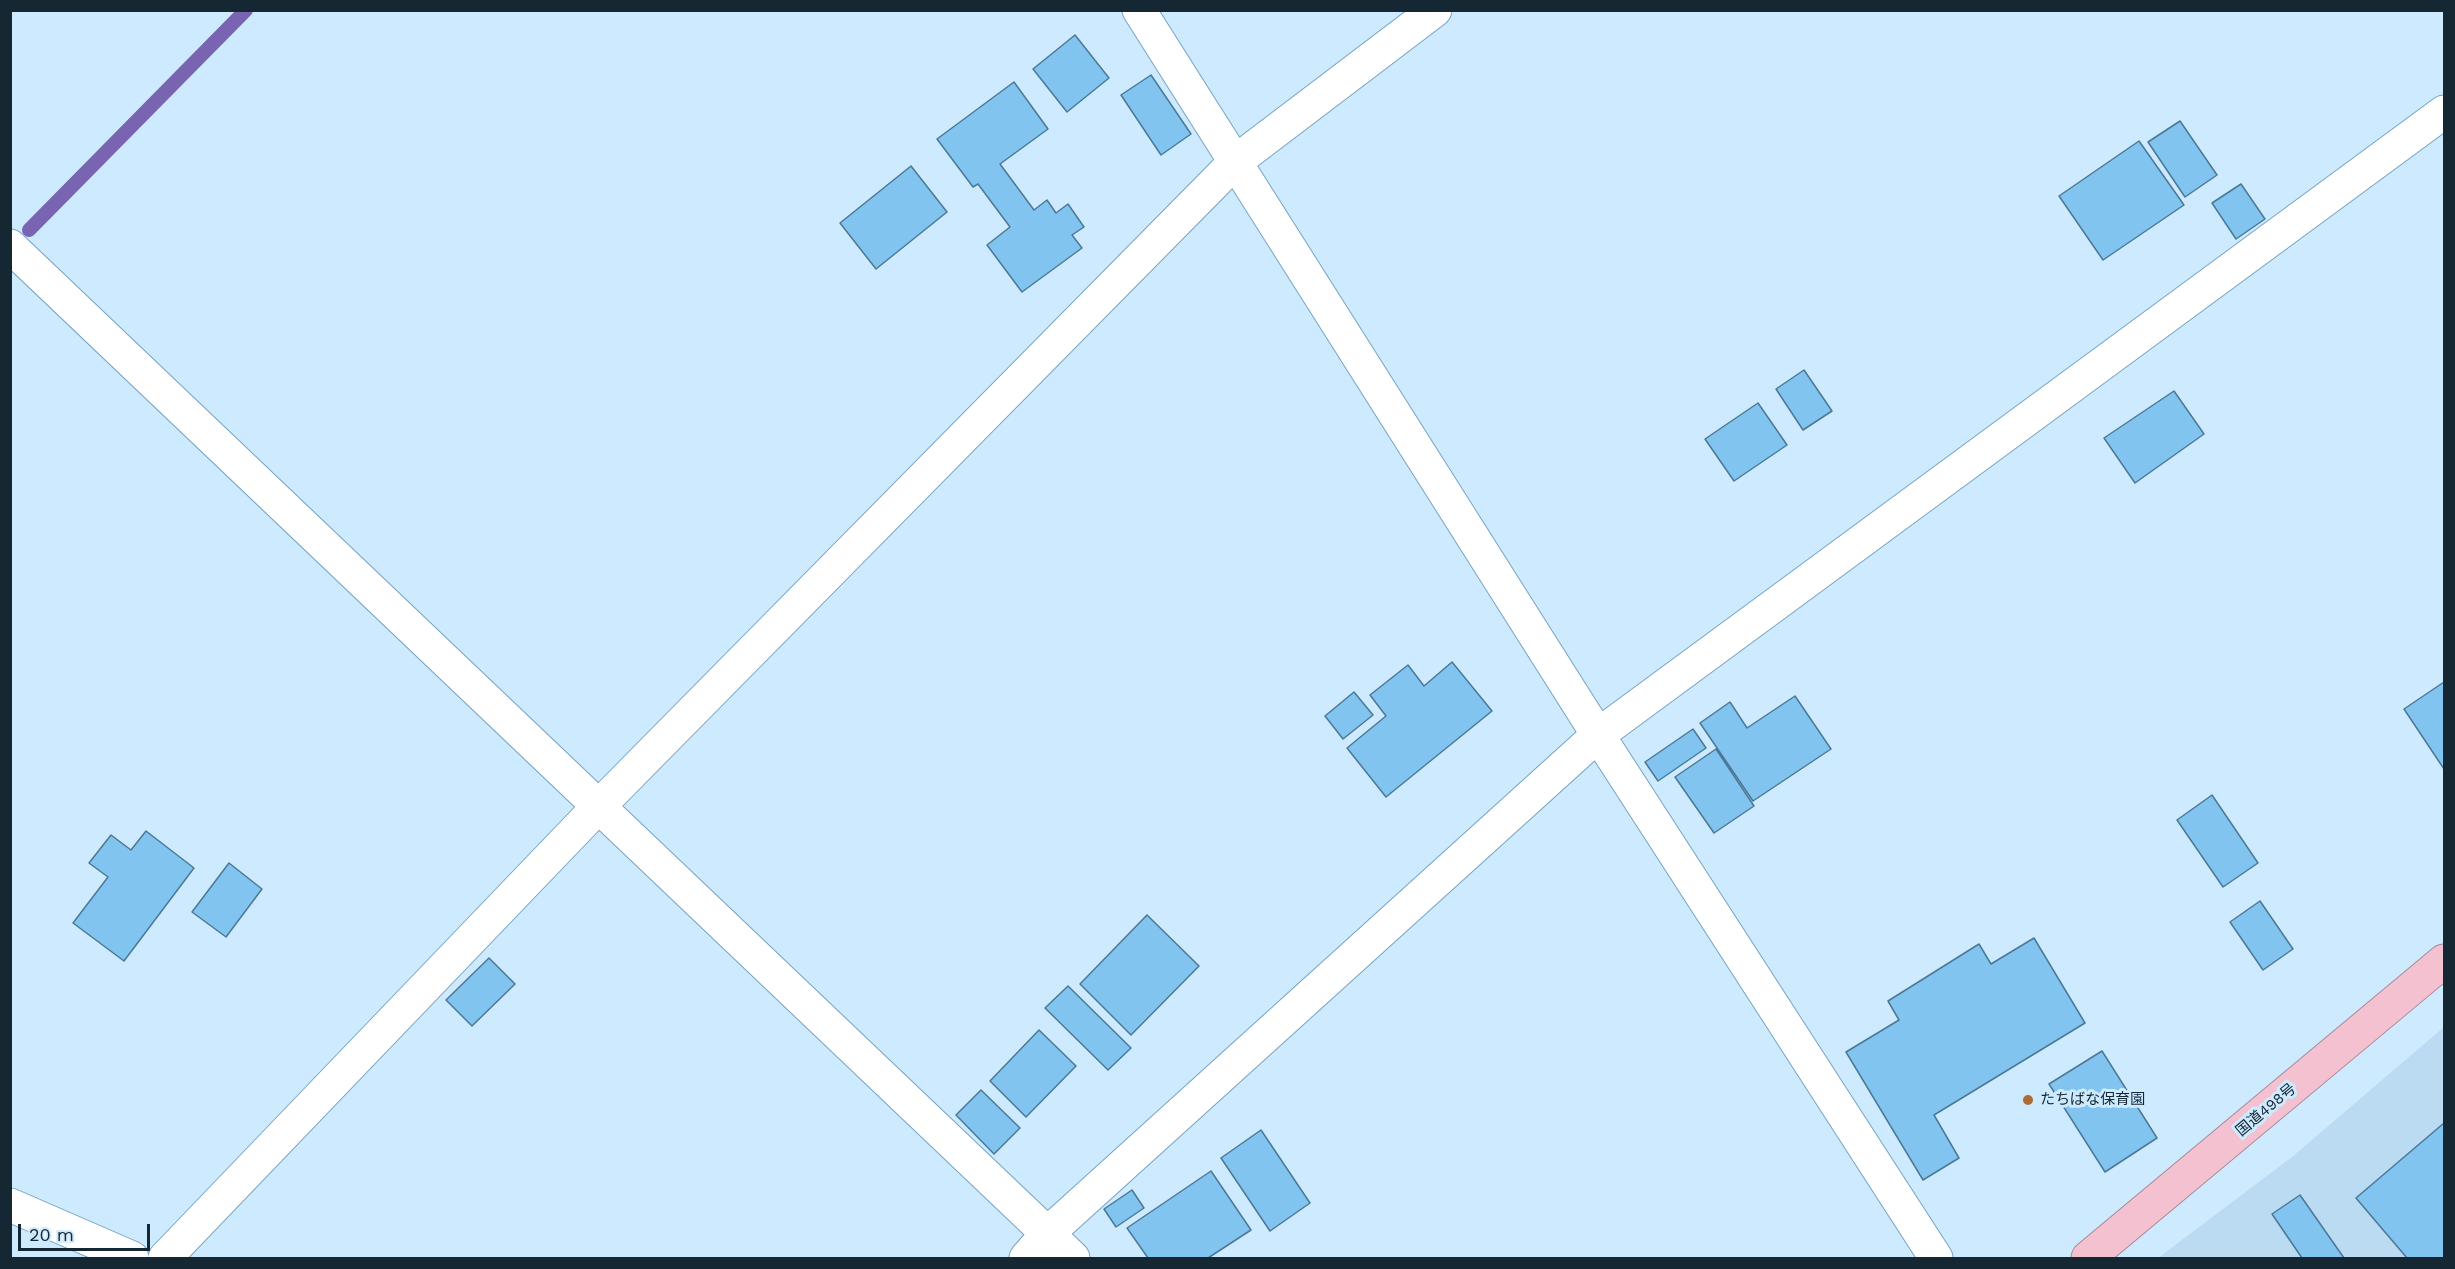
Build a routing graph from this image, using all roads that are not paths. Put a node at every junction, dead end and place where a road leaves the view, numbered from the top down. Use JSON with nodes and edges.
{"nodes":[{"id":1,"x":1138,"y":10,"type":"edge"},
{"id":2,"x":1435,"y":10,"type":"edge"},
{"id":3,"x":2445,"y":112,"type":"edge"},
{"id":4,"x":1234,"y":162,"type":"junction"},
{"id":5,"x":10,"y":246,"type":"edge"},
{"id":6,"x":1598,"y":735,"type":"junction"},
{"id":7,"x":599,"y":806,"type":"junction"},
{"id":8,"x":2445,"y":961,"type":"edge"},
{"id":9,"x":10,"y":1205,"type":"edge"},
{"id":10,"x":1047,"y":1234,"type":"junction"},
{"id":11,"x":132,"y":1258,"type":"edge"},
{"id":12,"x":165,"y":1258,"type":"edge"},
{"id":13,"x":1026,"y":1258,"type":"edge"},
{"id":14,"x":1073,"y":1258,"type":"edge"},
{"id":15,"x":1936,"y":1258,"type":"edge"},
{"id":16,"x":2088,"y":1258,"type":"edge"}],
"edges":[{"from":1,"to":4,"type":"street"},
{"from":2,"to":4,"type":"street"},
{"from":3,"to":6,"type":"street"},
{"from":4,"to":6,"type":"street"},
{"from":4,"to":7,"type":"street"},
{"from":5,"to":7,"type":"street"},
{"from":6,"to":10,"type":"street"},
{"from":6,"to":15,"type":"street"},
{"from":7,"to":10,"type":"street"},
{"from":7,"to":12,"type":"street"},
{"from":8,"to":16,"type":"highway","name":"国道498号"},
{"from":9,"to":11,"type":"street"},
{"from":10,"to":13,"type":"street"},
{"from":10,"to":14,"type":"street"}]}
